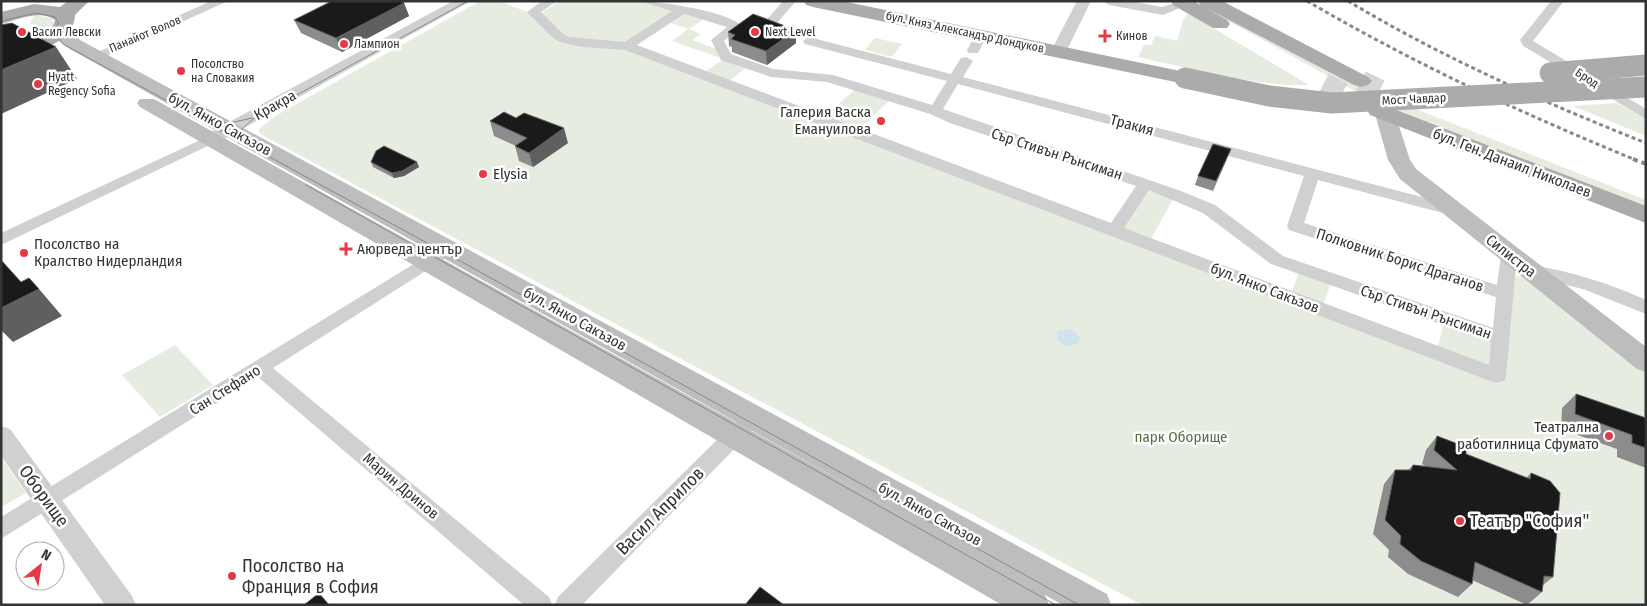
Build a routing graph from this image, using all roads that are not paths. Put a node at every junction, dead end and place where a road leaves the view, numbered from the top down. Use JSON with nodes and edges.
{"nodes":[{"id":1,"x":80,"y":1,"type":"edge"},
{"id":2,"x":222,"y":1,"type":"edge"},
{"id":3,"x":464,"y":1,"type":"edge"},
{"id":4,"x":551,"y":1,"type":"edge"},
{"id":5,"x":646,"y":1,"type":"edge"},
{"id":6,"x":790,"y":1,"type":"edge"},
{"id":7,"x":813,"y":1,"type":"edge"},
{"id":8,"x":1084,"y":1,"type":"edge"},
{"id":9,"x":1109,"y":1,"type":"edge"},
{"id":10,"x":1207,"y":1,"type":"edge"},
{"id":11,"x":1558,"y":1,"type":"edge"},
{"id":12,"x":1182,"y":2,"type":"edge"},
{"id":13,"x":834,"y":3,"type":"edge"},
{"id":14,"x":681,"y":10,"type":"junction"},
{"id":15,"x":60,"y":15,"type":"edge"},
{"id":16,"x":1,"y":18,"type":"edge"},
{"id":17,"x":767,"y":27,"type":"edge"},
{"id":18,"x":809,"y":41,"type":"dead end"},
{"id":19,"x":628,"y":46,"type":"junction"},
{"id":20,"x":973,"y":49,"type":"junction"},
{"id":21,"x":12,"y":50,"type":"edge"},
{"id":22,"x":1059,"y":52,"type":"junction"},
{"id":23,"x":95,"y":56,"type":"junction"},
{"id":24,"x":1646,"y":65,"type":"edge"},
{"id":25,"x":1185,"y":78,"type":"junction"},
{"id":26,"x":956,"y":79,"type":"junction"},
{"id":27,"x":1324,"y":83,"type":"tunnel mouth"},
{"id":28,"x":1646,"y":87,"type":"edge"},
{"id":29,"x":1353,"y":91,"type":"tunnel mouth"},
{"id":30,"x":1384,"y":102,"type":"joint"},
{"id":31,"x":1419,"y":108,"type":"dead end"},
{"id":32,"x":935,"y":111,"type":"junction"},
{"id":33,"x":1645,"y":114,"type":"edge"},
{"id":34,"x":1432,"y":133,"type":"junction"},
{"id":35,"x":220,"y":134,"type":"junction"},
{"id":36,"x":1392,"y":138,"type":"junction"},
{"id":37,"x":1313,"y":173,"type":"junction"},
{"id":38,"x":1145,"y":184,"type":"junction"},
{"id":39,"x":1646,"y":196,"type":"edge"},
{"id":40,"x":1454,"y":211,"type":"junction"},
{"id":41,"x":1646,"y":215,"type":"edge"},
{"id":42,"x":1114,"y":231,"type":"junction"},
{"id":43,"x":1,"y":240,"type":"edge"},
{"id":44,"x":438,"y":255,"type":"junction"},
{"id":45,"x":1509,"y":255,"type":"junction"},
{"id":46,"x":1529,"y":271,"type":"junction"},
{"id":47,"x":1505,"y":294,"type":"junction"},
{"id":48,"x":1646,"y":308,"type":"edge"},
{"id":49,"x":1500,"y":338,"type":"junction"},
{"id":50,"x":1646,"y":362,"type":"edge"},
{"id":51,"x":260,"y":368,"type":"junction"},
{"id":52,"x":753,"y":417,"type":"junction"},
{"id":53,"x":1,"y":436,"type":"edge"},
{"id":54,"x":735,"y":436,"type":"junction"},
{"id":55,"x":48,"y":502,"type":"junction"},
{"id":56,"x":1,"y":529,"type":"edge"},
{"id":57,"x":122,"y":605,"type":"edge"},
{"id":58,"x":541,"y":605,"type":"edge"},
{"id":59,"x":566,"y":605,"type":"edge"},
{"id":60,"x":1033,"y":605,"type":"edge"},
{"id":61,"x":1095,"y":605,"type":"edge"}],
"edges":[{"from":1,"to":15,"type":"main road"},
{"from":2,"to":23,"type":"street","name":"Панайот Волов"},
{"from":3,"to":35,"type":"street","name":"Кракра"},
{"from":4,"to":19,"type":"street","name":"бул. Янко Сакъзов"},
{"from":5,"to":14,"type":"street","name":"Сър Стивън Рънсиман"},
{"from":6,"to":17,"type":"street"},
{"from":7,"to":13,"type":"main road","name":"бул. Княз Александър Дондуков"},
{"from":8,"to":22,"type":"street"},
{"from":9,"to":12,"type":"street"},
{"from":10,"to":29,"type":"main road"},
{"from":11,"to":33,"type":"street","name":"Брод"},
{"from":12,"to":27,"type":"main road"},
{"from":13,"to":20,"type":"main road","name":"бул. Княз Александър Дондуков"},
{"from":14,"to":19,"type":"street"},
{"from":14,"to":32,"type":"street","name":"Сър Стивън Рънсиман"},
{"from":15,"to":16,"type":"main road"},
{"from":15,"to":21,"type":"main road"},
{"from":15,"to":23,"type":"main road","name":"бул. Янко Сакъзов"},
{"from":18,"to":26,"type":"street","name":"Тракия"},
{"from":19,"to":42,"type":"street","name":"бул. Янко Сакъзов"},
{"from":20,"to":22,"type":"main road","name":"бул. Княз Александър Дондуков"},
{"from":20,"to":26,"type":"street"},
{"from":21,"to":35,"type":"main road","name":"бул. Янко Сакъзов"},
{"from":22,"to":25,"type":"main road","name":"Мост Чавдар"},
{"from":23,"to":35,"type":"main road","name":"бул. Янко Сакъзов"},
{"from":24,"to":25,"type":"main road","name":"Мост Чавдар","bridge":true},
{"from":25,"to":28,"type":"main road","name":"Мост Чавдар","bridge":true},
{"from":26,"to":32,"type":"street"},
{"from":26,"to":37,"type":"street","name":"Тракия"},
{"from":30,"to":34,"type":"main road","name":"бул. Ген. Данаил Николаев"},
{"from":30,"to":36,"type":"main road","name":"Силистра"},
{"from":31,"to":39,"type":"main road","name":"бул. Ген. Данаил Николаев"},
{"from":32,"to":38,"type":"street","name":"Сър Стивън Рънсиман"},
{"from":34,"to":36,"type":"main road"},
{"from":34,"to":41,"type":"main road","name":"бул. Ген. Данаил Николаев"},
{"from":35,"to":43,"type":"street","name":"Кракра"},
{"from":35,"to":44,"type":"main road","name":"бул. Янко Сакъзов"},
{"from":36,"to":40,"type":"main road","name":"Силистра"},
{"from":37,"to":40,"type":"street","name":"Тракия"},
{"from":37,"to":47,"type":"street","name":"Полковник Борис Драганов"},
{"from":38,"to":42,"type":"street"},
{"from":38,"to":49,"type":"street","name":"Сър Стивън Рънсиман"},
{"from":40,"to":45,"type":"main road","name":"Силистра"},
{"from":42,"to":49,"type":"street","name":"бул. Янко Сакъзов"},
{"from":44,"to":51,"type":"street","name":"Сан Стефано"},
{"from":44,"to":52,"type":"main road","name":"бул. Янко Сакъзов"},
{"from":44,"to":54,"type":"main road","name":"бул. Янко Сакъзов"},
{"from":45,"to":46,"type":"main road","name":"Силистра"},
{"from":45,"to":47,"type":"street"},
{"from":46,"to":48,"type":"street"},
{"from":46,"to":50,"type":"main road","name":"Силистра"},
{"from":47,"to":49,"type":"street"},
{"from":51,"to":55,"type":"street","name":"Сан Стефано"},
{"from":51,"to":58,"type":"street","name":"Марин Дринов"},
{"from":52,"to":54,"type":"street","name":"Васил Априлов"},
{"from":52,"to":61,"type":"main road","name":"бул. Янко Сакъзов"},
{"from":53,"to":55,"type":"street","name":"Оборище"},
{"from":54,"to":59,"type":"street","name":"Васил Априлов"},
{"from":54,"to":60,"type":"main road","name":"бул. Янко Сакъзов"},
{"from":55,"to":56,"type":"street","name":"Сан Стефано"},
{"from":55,"to":57,"type":"street","name":"Оборище"}]}
